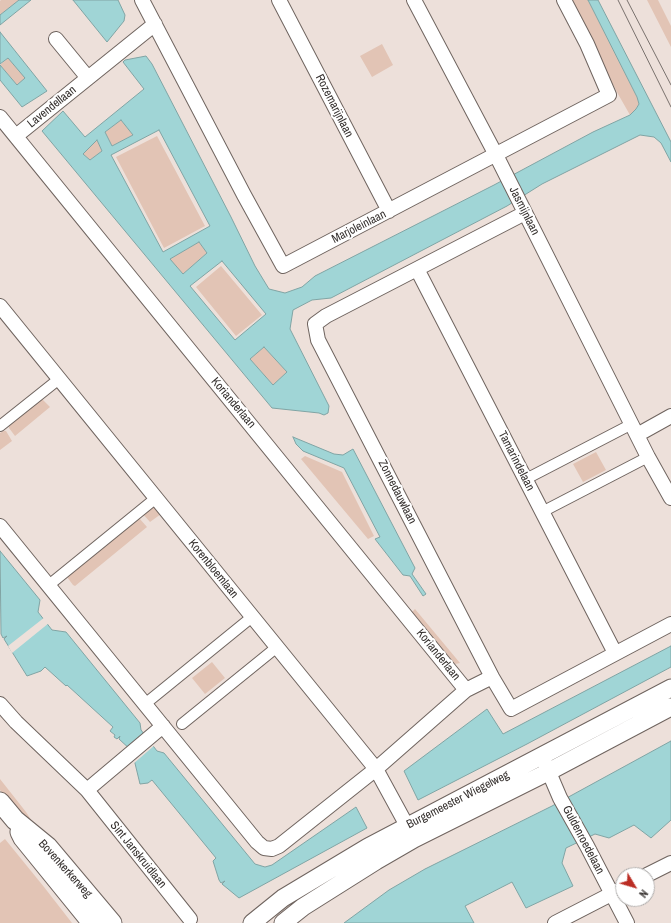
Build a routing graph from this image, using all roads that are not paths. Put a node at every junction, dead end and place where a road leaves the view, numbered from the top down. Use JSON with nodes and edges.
{"nodes":[{"id":1,"x":142,"y":0,"type":"edge"},
{"id":2,"x":279,"y":0,"type":"edge"},
{"id":3,"x":414,"y":0,"type":"edge"},
{"id":4,"x":564,"y":0,"type":"edge"},
{"id":5,"x":155,"y":24,"type":"junction"},
{"id":6,"x":56,"y":39,"type":"dead end"},
{"id":7,"x":88,"y":78,"type":"junction"},
{"id":8,"x":0,"y":117,"type":"edge"},
{"id":9,"x":16,"y":136,"type":"junction"},
{"id":10,"x":496,"y":155,"type":"junction"},
{"id":11,"x":523,"y":209,"type":"junction"},
{"id":12,"x":389,"y":211,"type":"junction"},
{"id":13,"x":417,"y":269,"type":"junction"},
{"id":14,"x":0,"y":306,"type":"edge"},
{"id":15,"x":59,"y":379,"type":"junction"},
{"id":16,"x":671,"y":416,"type":"edge"},
{"id":17,"x":0,"y":426,"type":"edge"},
{"id":18,"x":634,"y":429,"type":"junction"},
{"id":19,"x":648,"y":457,"type":"junction"},
{"id":20,"x":526,"y":480,"type":"junction"},
{"id":21,"x":156,"y":498,"type":"junction"},
{"id":22,"x":671,"y":498,"type":"edge"},
{"id":23,"x":542,"y":512,"type":"junction"},
{"id":24,"x":0,"y":526,"type":"edge"},
{"id":25,"x":49,"y":585,"type":"junction"},
{"id":26,"x":252,"y":617,"type":"junction"},
{"id":27,"x":671,"y":624,"type":"edge"},
{"id":28,"x":277,"y":647,"type":"junction"},
{"id":29,"x":615,"y":653,"type":"junction"},
{"id":30,"x":492,"y":677,"type":"junction"},
{"id":31,"x":671,"y":688,"type":"edge"},
{"id":32,"x":466,"y":690,"type":"junction"},
{"id":33,"x":0,"y":704,"type":"edge"},
{"id":34,"x":145,"y":704,"type":"junction"},
{"id":35,"x":671,"y":707,"type":"edge"},
{"id":36,"x":182,"y":724,"type":"dead end"},
{"id":37,"x":163,"y":726,"type":"junction"},
{"id":38,"x":545,"y":764,"type":"junction"},
{"id":39,"x":376,"y":769,"type":"junction"},
{"id":40,"x":87,"y":790,"type":"junction"},
{"id":41,"x":0,"y":802,"type":"edge"},
{"id":42,"x":15,"y":820,"type":"junction"},
{"id":43,"x":410,"y":833,"type":"junction"},
{"id":44,"x":372,"y":854,"type":"junction"},
{"id":45,"x":671,"y":863,"type":"edge"},
{"id":46,"x":655,"y":871,"type":"edge"},
{"id":47,"x":615,"y":888,"type":"edge"},
{"id":48,"x":292,"y":892,"type":"junction"},
{"id":49,"x":615,"y":892,"type":"edge"},
{"id":50,"x":303,"y":907,"type":"junction"},
{"id":51,"x":622,"y":907,"type":"edge"},
{"id":52,"x":190,"y":919,"type":"dead end"},
{"id":53,"x":92,"y":923,"type":"edge"},
{"id":54,"x":112,"y":923,"type":"edge"},
{"id":55,"x":252,"y":923,"type":"edge"},
{"id":56,"x":283,"y":923,"type":"edge"},
{"id":57,"x":555,"y":923,"type":"edge"},
{"id":58,"x":627,"y":923,"type":"edge"}],
"edges":[{"from":1,"to":5,"type":"street","name":"Marjoleinlaan"},
{"from":2,"to":12,"type":"street","name":"Rozemarijnlaan"},
{"from":3,"to":10,"type":"street","name":"Jasmijnlaan"},
{"from":4,"to":10,"type":"street","name":"Marjoleinlaan"},
{"from":5,"to":7,"type":"street","name":"Lavendellaan"},
{"from":5,"to":12,"type":"street","name":"Marjoleinlaan"},
{"from":6,"to":7,"type":"street","name":"Lavendellaan"},
{"from":7,"to":9,"type":"street","name":"Lavendellaan"},
{"from":8,"to":9,"type":"street","name":"Korianderlaan"},
{"from":9,"to":32,"type":"street","name":"Korianderlaan"},
{"from":10,"to":11,"type":"street","name":"Jasmijnlaan"},
{"from":10,"to":12,"type":"street","name":"Marjoleinlaan"},
{"from":11,"to":13,"type":"street","name":"Zonnedauwlaan"},
{"from":11,"to":18,"type":"street","name":"Jasmijnlaan"},
{"from":13,"to":20,"type":"street","name":"Tamarindelaan"},
{"from":13,"to":30,"type":"street","name":"Zonnedauwlaan"},
{"from":14,"to":15,"type":"street","name":"Korenbloemlaan"},
{"from":15,"to":17,"type":"street"},
{"from":15,"to":21,"type":"street","name":"Korenbloemlaan"},
{"from":16,"to":18,"type":"street"},
{"from":18,"to":19,"type":"street","name":"Jasmijnlaan"},
{"from":18,"to":20,"type":"street"},
{"from":19,"to":22,"type":"street","name":"Jasmijnlaan"},
{"from":19,"to":23,"type":"street"},
{"from":20,"to":23,"type":"street","name":"Tamarindelaan"},
{"from":21,"to":25,"type":"street"},
{"from":21,"to":26,"type":"street","name":"Korenbloemlaan"},
{"from":23,"to":29,"type":"street","name":"Tamarindelaan"},
{"from":24,"to":25,"type":"street","name":"Korianderlaan"},
{"from":25,"to":34,"type":"street","name":"Korianderlaan"},
{"from":26,"to":28,"type":"street","name":"Korenbloemlaan"},
{"from":26,"to":34,"type":"street"},
{"from":27,"to":29,"type":"street","name":"Zonnedauwlaan"},
{"from":28,"to":36,"type":"street"},
{"from":28,"to":39,"type":"street","name":"Korenbloemlaan"},
{"from":29,"to":30,"type":"street","name":"Zonnedauwlaan"},
{"from":30,"to":32,"type":"street","name":"Korianderlaan"},
{"from":31,"to":38,"type":"street","name":"Burgemeester Wiegelweg"},
{"from":32,"to":39,"type":"street","name":"Korianderlaan"},
{"from":33,"to":40,"type":"street","name":"Sint Janskruidlaan"},
{"from":34,"to":37,"type":"street","name":"Korianderlaan"},
{"from":35,"to":38,"type":"street","name":"Burgemeester Wiegelweg"},
{"from":37,"to":39,"type":"street","name":"Korianderlaan"},
{"from":37,"to":40,"type":"street"},
{"from":38,"to":43,"type":"street","name":"Burgemeester Wiegelweg"},
{"from":38,"to":47,"type":"street","name":"Guldenroedelaan"},
{"from":39,"to":43,"type":"street","name":"Korenbloemlaan"},
{"from":40,"to":52,"type":"street","name":"Sint Janskruidlaan"},
{"from":41,"to":42,"type":"main road","name":"Bovenkerkerweg"},
{"from":42,"to":53,"type":"main road","name":"Bovenkerkerweg"},
{"from":42,"to":54,"type":"main road","name":"Bovenkerkerweg"},
{"from":43,"to":44,"type":"street","name":"Burgemeester Wiegelweg"},
{"from":44,"to":48,"type":"street","name":"Burgemeester Wiegelweg"},
{"from":44,"to":50,"type":"street","name":"Burgemeester Wiegelweg"},
{"from":45,"to":46,"type":"street"},
{"from":48,"to":50,"type":"street"},
{"from":48,"to":55,"type":"street","name":"Burgemeester Wiegelweg"},
{"from":49,"to":57,"type":"street"},
{"from":50,"to":56,"type":"street","name":"Burgemeester Wiegelweg"},
{"from":51,"to":58,"type":"street","name":"Guldenroedelaan"}]}
